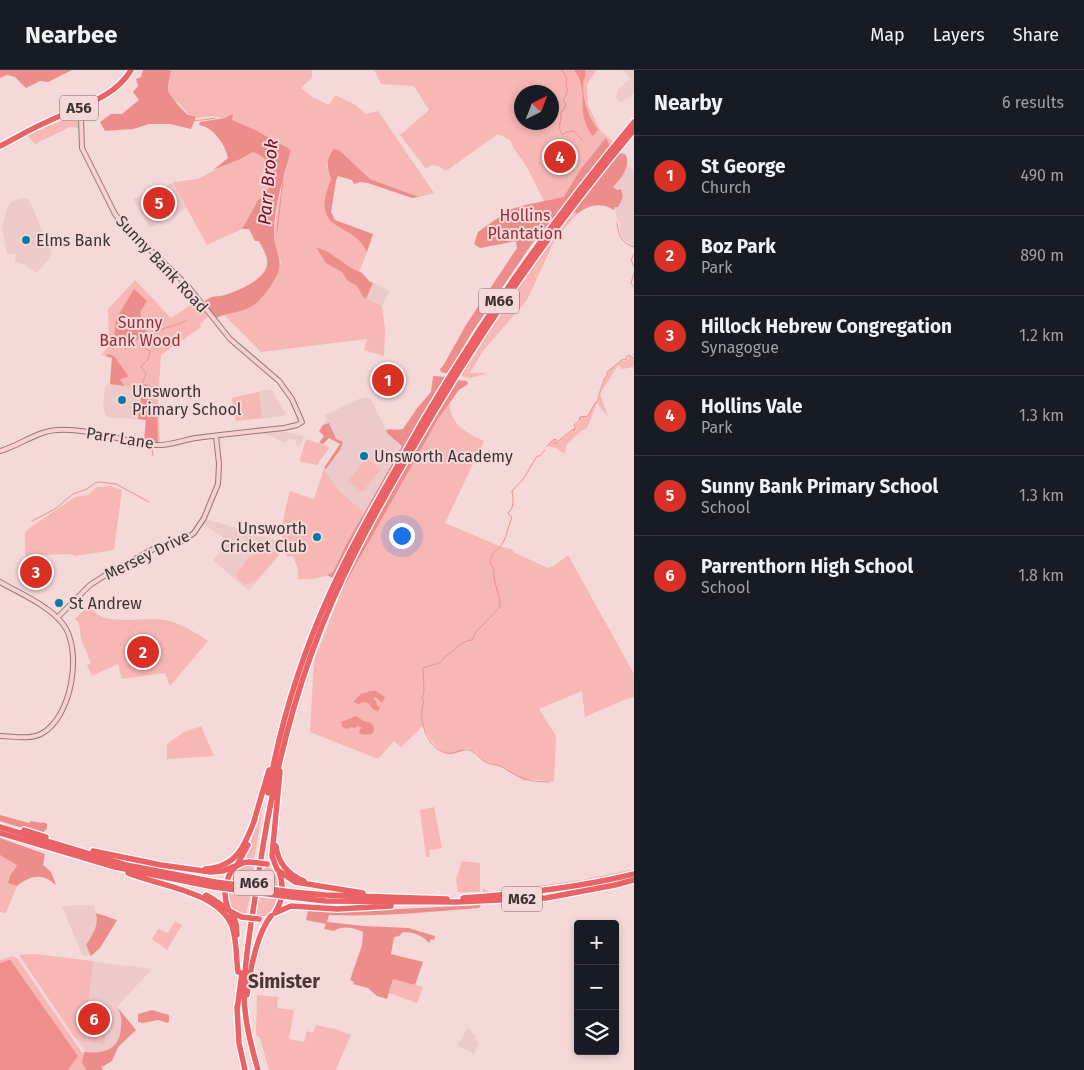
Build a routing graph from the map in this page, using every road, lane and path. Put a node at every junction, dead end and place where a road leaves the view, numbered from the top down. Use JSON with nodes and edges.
{"nodes":[{"id":1,"x":131,"y":70,"type":"edge"},
{"id":2,"x":78,"y":108,"type":"junction"},
{"id":3,"x":634,"y":122,"type":"edge"},
{"id":4,"x":634,"y":130,"type":"edge"},
{"id":5,"x":621,"y":142,"type":"junction"},
{"id":6,"x":0,"y":146,"type":"edge"},
{"id":7,"x":302,"y":422,"type":"joint"},
{"id":8,"x":216,"y":436,"type":"junction"},
{"id":9,"x":0,"y":452,"type":"edge"},
{"id":10,"x":399,"y":466,"type":"junction"},
{"id":11,"x":0,"y":582,"type":"edge"},
{"id":12,"x":58,"y":617,"type":"junction"},
{"id":13,"x":0,"y":736,"type":"edge"},
{"id":14,"x":283,"y":744,"type":"junction"},
{"id":15,"x":274,"y":757,"type":"junction"},
{"id":16,"x":275,"y":816,"type":"junction"},
{"id":17,"x":255,"y":819,"type":"junction"},
{"id":18,"x":0,"y":825,"type":"edge"},
{"id":19,"x":0,"y":833,"type":"edge"},
{"id":20,"x":37,"y":839,"type":"junction"},
{"id":21,"x":69,"y":844,"type":"junction"},
{"id":22,"x":161,"y":865,"type":"junction"},
{"id":23,"x":236,"y":865,"type":"junction"},
{"id":24,"x":115,"y":867,"type":"junction"},
{"id":25,"x":278,"y":870,"type":"junction"},
{"id":26,"x":634,"y":874,"type":"edge"},
{"id":27,"x":634,"y":880,"type":"edge"},
{"id":28,"x":215,"y":884,"type":"junction"},
{"id":29,"x":167,"y":886,"type":"junction"},
{"id":30,"x":322,"y":887,"type":"junction"},
{"id":31,"x":291,"y":895,"type":"junction"},
{"id":32,"x":437,"y":899,"type":"junction"},
{"id":33,"x":408,"y":903,"type":"junction"},
{"id":34,"x":318,"y":908,"type":"junction"},
{"id":35,"x":230,"y":911,"type":"junction"},
{"id":36,"x":273,"y":914,"type":"junction"},
{"id":37,"x":253,"y":961,"type":"junction"},
{"id":38,"x":238,"y":972,"type":"junction"},
{"id":39,"x":237,"y":1010,"type":"junction"},
{"id":40,"x":247,"y":1019,"type":"junction"},
{"id":41,"x":245,"y":1070,"type":"edge"},
{"id":42,"x":258,"y":1070,"type":"edge"}],
"edges":[{"from":1,"to":2,"type":"highway","number":"A56"},
{"from":2,"to":6,"type":"highway","number":"A56"},
{"from":2,"to":7,"type":"street","name":"Sunny Bank Road"},
{"from":3,"to":5,"type":"highway","number":"M66"},
{"from":4,"to":5,"type":"highway","number":"M66"},
{"from":5,"to":10,"type":"highway","number":"M66"},
{"from":7,"to":8,"type":"street","name":"Parr Lane"},
{"from":8,"to":9,"type":"street","name":"Parr Lane"},
{"from":8,"to":12,"type":"street","name":"Mersey Drive"},
{"from":10,"to":14,"type":"highway","number":"M66"},
{"from":10,"to":15,"type":"highway","number":"M66"},
{"from":11,"to":12,"type":"street"},
{"from":12,"to":13,"type":"street"},
{"from":14,"to":16,"type":"highway"},
{"from":14,"to":40,"type":"highway","number":"M66"},
{"from":15,"to":17,"type":"highway","number":"M66"},
{"from":15,"to":39,"type":"highway","number":"M66"},
{"from":16,"to":25,"type":"highway"},
{"from":16,"to":30,"type":"highway"},
{"from":17,"to":22,"type":"highway"},
{"from":17,"to":23,"type":"highway"},
{"from":18,"to":20,"type":"highway"},
{"from":18,"to":21,"type":"highway"},
{"from":19,"to":24,"type":"highway"},
{"from":20,"to":21,"type":"highway"},
{"from":20,"to":28,"type":"highway","number":"M62"},
{"from":21,"to":22,"type":"highway"},
{"from":22,"to":23,"type":"highway"},
{"from":23,"to":25,"type":"highway","bridge":true},
{"from":23,"to":35,"type":"highway"},
{"from":24,"to":28,"type":"highway","number":"M62"},
{"from":24,"to":29,"type":"highway"},
{"from":25,"to":30,"type":"highway"},
{"from":25,"to":36,"type":"highway"},
{"from":26,"to":32,"type":"highway","number":"M62"},
{"from":27,"to":33,"type":"highway","number":"M62"},
{"from":28,"to":31,"type":"highway","number":"M62","bridge":true},
{"from":29,"to":35,"type":"highway"},
{"from":29,"to":38,"type":"highway"},
{"from":30,"to":32,"type":"highway"},
{"from":31,"to":32,"type":"highway","number":"M62"},
{"from":31,"to":33,"type":"highway","number":"M62"},
{"from":33,"to":34,"type":"highway"},
{"from":34,"to":36,"type":"highway"},
{"from":34,"to":37,"type":"highway"},
{"from":35,"to":36,"type":"highway","bridge":true},
{"from":35,"to":38,"type":"highway"},
{"from":36,"to":37,"type":"highway"},
{"from":37,"to":40,"type":"highway"},
{"from":38,"to":39,"type":"highway"},
{"from":39,"to":41,"type":"highway"},
{"from":40,"to":42,"type":"highway"}]}
